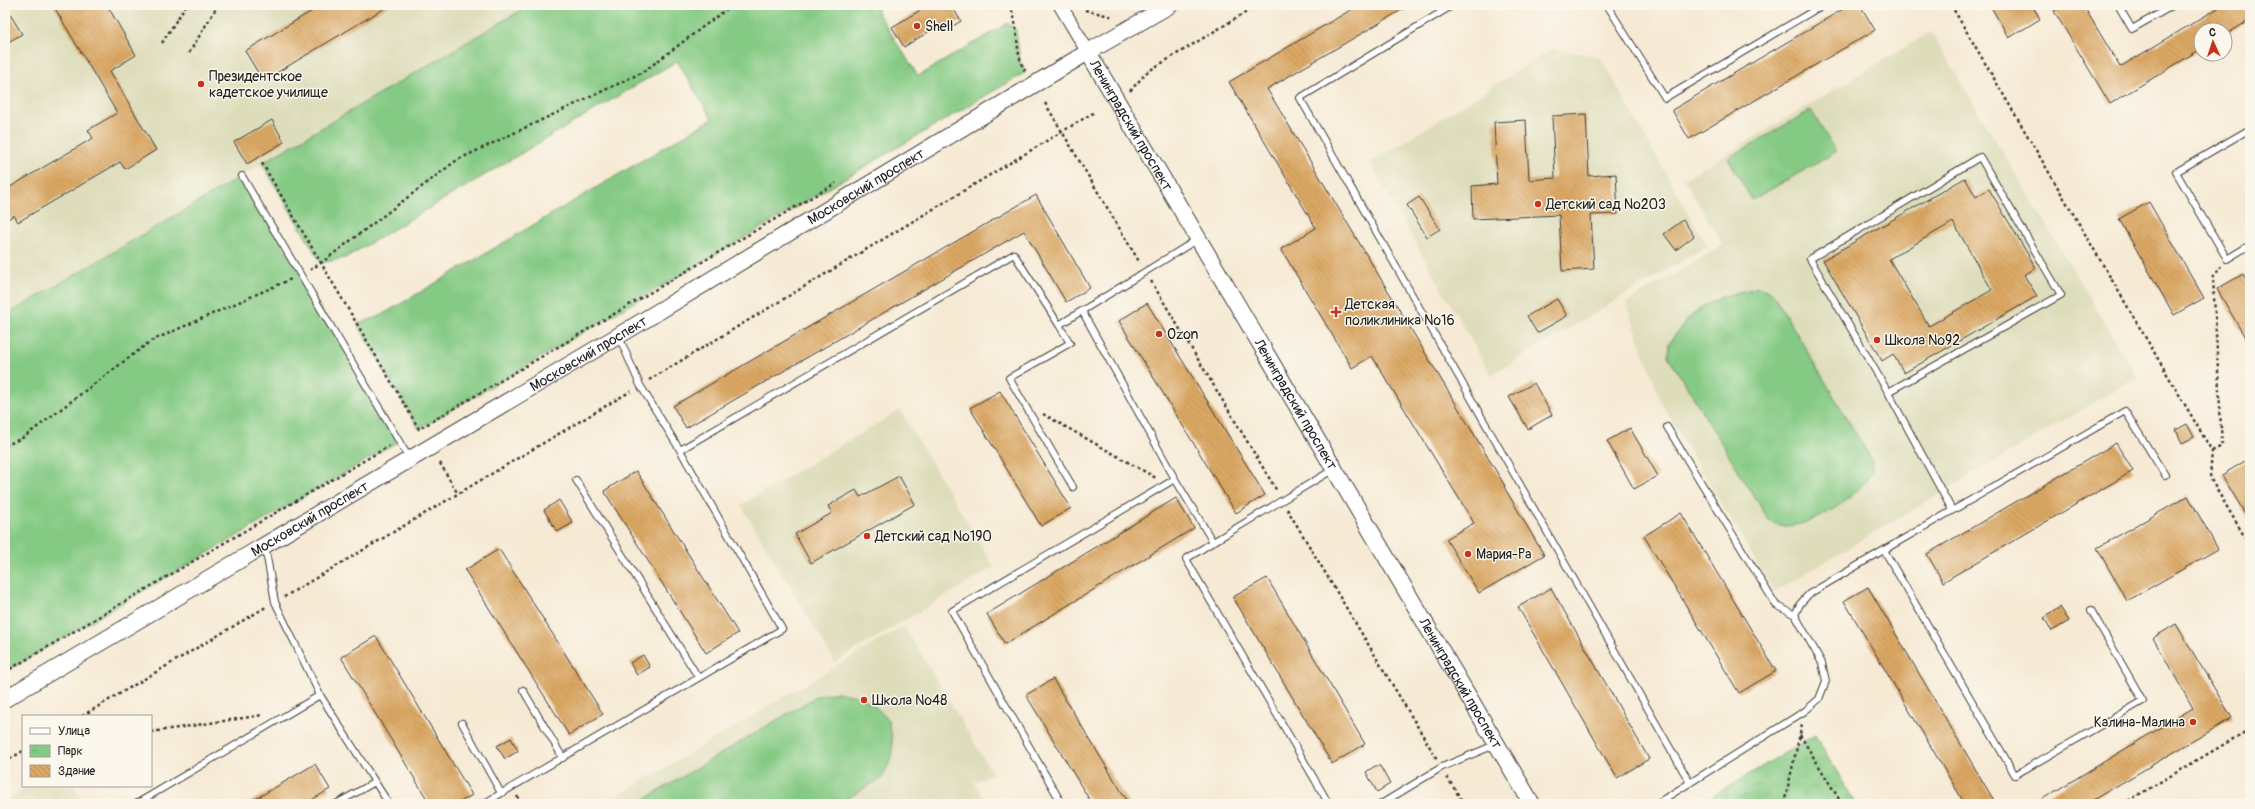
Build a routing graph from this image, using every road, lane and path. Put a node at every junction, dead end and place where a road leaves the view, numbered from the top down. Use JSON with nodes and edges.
{"nodes":[{"id":1,"x":186,"y":5,"type":"edge"},
{"id":2,"x":218,"y":5,"type":"edge"},
{"id":3,"x":732,"y":5,"type":"edge"},
{"id":4,"x":1009,"y":5,"type":"edge"},
{"id":5,"x":1060,"y":5,"type":"edge"},
{"id":6,"x":1170,"y":5,"type":"edge"},
{"id":7,"x":1258,"y":5,"type":"edge"},
{"id":8,"x":1453,"y":5,"type":"edge"},
{"id":9,"x":1607,"y":5,"type":"edge"},
{"id":10,"x":1824,"y":5,"type":"edge"},
{"id":11,"x":1952,"y":5,"type":"edge"},
{"id":12,"x":2118,"y":5,"type":"edge"},
{"id":13,"x":2174,"y":5,"type":"edge"},
{"id":14,"x":1085,"y":10,"type":"dead end"},
{"id":15,"x":1114,"y":17,"type":"dead end"},
{"id":16,"x":162,"y":43,"type":"dead end"},
{"id":17,"x":1088,"y":52,"type":"junction"},
{"id":18,"x":189,"y":53,"type":"dead end"},
{"id":19,"x":1019,"y":76,"type":"dead end"},
{"id":20,"x":1129,"y":92,"type":"dead end"},
{"id":21,"x":1045,"y":103,"type":"dead end"},
{"id":22,"x":1093,"y":113,"type":"dead end"},
{"id":23,"x":2250,"y":129,"type":"edge"},
{"id":24,"x":1061,"y":131,"type":"junction"},
{"id":25,"x":262,"y":164,"type":"dead end"},
{"id":26,"x":242,"y":176,"type":"dead end"},
{"id":27,"x":840,"y":181,"type":"dead end"},
{"id":28,"x":1199,"y":239,"type":"junction"},
{"id":29,"x":2250,"y":245,"type":"edge"},
{"id":30,"x":2227,"y":259,"type":"junction"},
{"id":31,"x":321,"y":263,"type":"junction"},
{"id":32,"x":1146,"y":271,"type":"junction"},
{"id":33,"x":300,"y":275,"type":"junction"},
{"id":34,"x":1082,"y":311,"type":"junction"},
{"id":35,"x":1059,"y":325,"type":"junction"},
{"id":36,"x":618,"y":336,"type":"junction"},
{"id":37,"x":640,"y":385,"type":"junction"},
{"id":38,"x":1888,"y":392,"type":"junction"},
{"id":39,"x":1022,"y":402,"type":"junction"},
{"id":40,"x":1667,"y":428,"type":"dead end"},
{"id":41,"x":5,"y":446,"type":"edge"},
{"id":42,"x":389,"y":446,"type":"dead end"},
{"id":43,"x":680,"y":450,"type":"junction"},
{"id":44,"x":2212,"y":451,"type":"junction"},
{"id":45,"x":410,"y":460,"type":"junction"},
{"id":46,"x":440,"y":463,"type":"dead end"},
{"id":47,"x":1334,"y":469,"type":"junction"},
{"id":48,"x":2165,"y":475,"type":"dead end"},
{"id":49,"x":576,"y":480,"type":"dead end"},
{"id":50,"x":1175,"y":480,"type":"junction"},
{"id":51,"x":1167,"y":484,"type":"junction"},
{"id":52,"x":1073,"y":487,"type":"dead end"},
{"id":53,"x":458,"y":494,"type":"junction"},
{"id":54,"x":1282,"y":500,"type":"junction"},
{"id":55,"x":1952,"y":510,"type":"junction"},
{"id":56,"x":1214,"y":542,"type":"junction"},
{"id":57,"x":265,"y":545,"type":"junction"},
{"id":58,"x":2250,"y":546,"type":"edge"},
{"id":59,"x":1884,"y":550,"type":"junction"},
{"id":60,"x":275,"y":602,"type":"junction"},
{"id":61,"x":2090,"y":610,"type":"dead end"},
{"id":62,"x":1795,"y":615,"type":"junction"},
{"id":63,"x":5,"y":672,"type":"edge"},
{"id":64,"x":698,"y":677,"type":"junction"},
{"id":65,"x":523,"y":690,"type":"dead end"},
{"id":66,"x":320,"y":695,"type":"junction"},
{"id":67,"x":5,"y":699,"type":"edge"},
{"id":68,"x":1805,"y":711,"type":"junction"},
{"id":69,"x":84,"y":715,"type":"edge"},
{"id":70,"x":264,"y":715,"type":"dead end"},
{"id":71,"x":462,"y":723,"type":"dead end"},
{"id":72,"x":2250,"y":729,"type":"edge"},
{"id":73,"x":152,"y":732,"type":"edge"},
{"id":74,"x":1800,"y":734,"type":"junction"},
{"id":75,"x":1497,"y":744,"type":"junction"},
{"id":76,"x":22,"y":752,"type":"edge"},
{"id":77,"x":562,"y":758,"type":"junction"},
{"id":78,"x":5,"y":762,"type":"edge"},
{"id":79,"x":1442,"y":767,"type":"junction"},
{"id":80,"x":375,"y":782,"type":"junction"},
{"id":81,"x":1690,"y":783,"type":"junction"},
{"id":82,"x":501,"y":793,"type":"junction"},
{"id":83,"x":136,"y":804,"type":"edge"},
{"id":84,"x":336,"y":804,"type":"edge"},
{"id":85,"x":389,"y":804,"type":"edge"},
{"id":86,"x":483,"y":804,"type":"edge"},
{"id":87,"x":1062,"y":804,"type":"edge"},
{"id":88,"x":1329,"y":804,"type":"edge"},
{"id":89,"x":1381,"y":804,"type":"edge"},
{"id":90,"x":1464,"y":804,"type":"edge"},
{"id":91,"x":1532,"y":804,"type":"edge"},
{"id":92,"x":1656,"y":804,"type":"edge"},
{"id":93,"x":1784,"y":804,"type":"edge"},
{"id":94,"x":1842,"y":804,"type":"edge"},
{"id":95,"x":2123,"y":804,"type":"edge"}],
"edges":[{"from":1,"to":16,"type":"path"},
{"from":2,"to":18,"type":"path"},
{"from":3,"to":31,"type":"path"},
{"from":4,"to":19,"type":"path"},
{"from":5,"to":17,"type":"street","name":"Ленинградский проспект"},
{"from":6,"to":17,"type":"street","name":"Московский проспект"},
{"from":7,"to":20,"type":"path"},
{"from":8,"to":81,"type":"lane"},
{"from":9,"to":10,"type":"lane"},
{"from":11,"to":44,"type":"path"},
{"from":12,"to":13,"type":"lane"},
{"from":14,"to":15,"type":"path"},
{"from":17,"to":28,"type":"street","name":"Ленинградский проспект"},
{"from":17,"to":36,"type":"street","name":"Московский проспект"},
{"from":21,"to":24,"type":"path"},
{"from":22,"to":24,"type":"path"},
{"from":23,"to":30,"type":"lane"},
{"from":24,"to":32,"type":"path"},
{"from":24,"to":37,"type":"path"},
{"from":25,"to":31,"type":"path"},
{"from":26,"to":33,"type":"lane"},
{"from":27,"to":31,"type":"path"},
{"from":28,"to":32,"type":"lane"},
{"from":28,"to":47,"type":"street","name":"Ленинградский проспект"},
{"from":29,"to":30,"type":"lane"},
{"from":30,"to":44,"type":"path"},
{"from":31,"to":33,"type":"path"},
{"from":32,"to":34,"type":"lane"},
{"from":32,"to":54,"type":"path"},
{"from":33,"to":41,"type":"path"},
{"from":33,"to":45,"type":"lane"},
{"from":34,"to":35,"type":"lane"},
{"from":34,"to":50,"type":"lane"},
{"from":35,"to":39,"type":"lane"},
{"from":35,"to":43,"type":"lane"},
{"from":36,"to":37,"type":"lane"},
{"from":36,"to":45,"type":"street","name":"Московский проспект"},
{"from":37,"to":43,"type":"lane"},
{"from":37,"to":53,"type":"path"},
{"from":38,"to":38,"type":"lane"},
{"from":38,"to":55,"type":"lane"},
{"from":39,"to":51,"type":"path"},
{"from":39,"to":52,"type":"lane"},
{"from":40,"to":62,"type":"lane"},
{"from":42,"to":63,"type":"path"},
{"from":43,"to":64,"type":"lane"},
{"from":44,"to":58,"type":"path"},
{"from":45,"to":57,"type":"street","name":"Московский проспект"},
{"from":46,"to":53,"type":"path"},
{"from":47,"to":54,"type":"lane"},
{"from":47,"to":75,"type":"street","name":"Ленинградский проспект"},
{"from":48,"to":55,"type":"lane"},
{"from":49,"to":64,"type":"lane"},
{"from":50,"to":51,"type":"lane"},
{"from":50,"to":56,"type":"lane"},
{"from":51,"to":87,"type":"lane"},
{"from":53,"to":60,"type":"path"},
{"from":54,"to":56,"type":"lane"},
{"from":54,"to":79,"type":"path"},
{"from":55,"to":59,"type":"lane"},
{"from":56,"to":88,"type":"lane"},
{"from":57,"to":60,"type":"lane"},
{"from":57,"to":67,"type":"street","name":"Московский проспект"},
{"from":59,"to":61,"type":"lane"},
{"from":59,"to":62,"type":"lane"},
{"from":60,"to":66,"type":"lane"},
{"from":60,"to":69,"type":"path"},
{"from":62,"to":68,"type":"lane"},
{"from":64,"to":77,"type":"lane"},
{"from":65,"to":77,"type":"lane"},
{"from":66,"to":80,"type":"lane"},
{"from":66,"to":83,"type":"lane"},
{"from":68,"to":74,"type":"path"},
{"from":68,"to":81,"type":"lane"},
{"from":70,"to":73,"type":"path"},
{"from":71,"to":82,"type":"lane"},
{"from":72,"to":95,"type":"path"},
{"from":74,"to":93,"type":"path"},
{"from":74,"to":94,"type":"path"},
{"from":75,"to":79,"type":"lane"},
{"from":75,"to":91,"type":"street","name":"Ленинградский проспект"},
{"from":76,"to":78,"type":"path"},
{"from":77,"to":82,"type":"lane"},
{"from":79,"to":89,"type":"lane"},
{"from":79,"to":90,"type":"path"},
{"from":80,"to":84,"type":"lane"},
{"from":80,"to":85,"type":"lane"},
{"from":81,"to":92,"type":"lane"},
{"from":82,"to":86,"type":"lane"}]}
